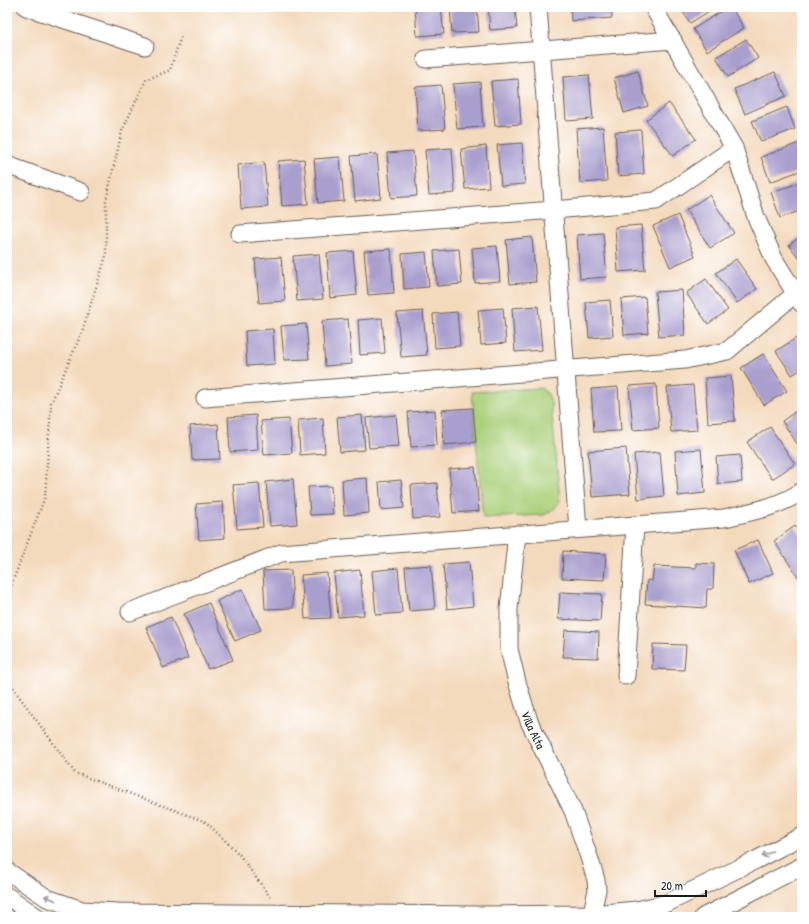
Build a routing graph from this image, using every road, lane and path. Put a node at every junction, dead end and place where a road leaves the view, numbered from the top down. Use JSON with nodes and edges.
{"nodes":[{"id":1,"x":538,"y":7,"type":"edge"},
{"id":2,"x":653,"y":7,"type":"edge"},
{"id":3,"x":35,"y":8,"type":"edge"},
{"id":4,"x":181,"y":36,"type":"dead end"},
{"id":5,"x":673,"y":40,"type":"junction"},
{"id":6,"x":145,"y":46,"type":"dead end"},
{"id":7,"x":542,"y":51,"type":"junction"},
{"id":8,"x":426,"y":59,"type":"dead end"},
{"id":9,"x":734,"y":148,"type":"junction"},
{"id":10,"x":7,"y":165,"type":"edge"},
{"id":11,"x":81,"y":192,"type":"dead end"},
{"id":12,"x":554,"y":210,"type":"junction"},
{"id":13,"x":240,"y":234,"type":"dead end"},
{"id":14,"x":799,"y":299,"type":"edge"},
{"id":15,"x":565,"y":370,"type":"junction"},
{"id":16,"x":205,"y":398,"type":"dead end"},
{"id":17,"x":802,"y":491,"type":"edge"},
{"id":18,"x":635,"y":525,"type":"junction"},
{"id":19,"x":578,"y":529,"type":"junction"},
{"id":20,"x":517,"y":534,"type":"junction"},
{"id":21,"x":7,"y":596,"type":"edge"},
{"id":22,"x":130,"y":612,"type":"dead end"},
{"id":23,"x":626,"y":676,"type":"dead end"},
{"id":24,"x":7,"y":677,"type":"edge"},
{"id":25,"x":802,"y":836,"type":"edge"},
{"id":26,"x":802,"y":866,"type":"edge"},
{"id":27,"x":7,"y":871,"type":"edge"},
{"id":28,"x":7,"y":896,"type":"edge"},
{"id":29,"x":282,"y":914,"type":"junction"},
{"id":30,"x":201,"y":915,"type":"edge"},
{"id":31,"x":592,"y":915,"type":"edge"},
{"id":32,"x":37,"y":917,"type":"edge"},
{"id":33,"x":703,"y":917,"type":"edge"}],
"edges":[{"from":1,"to":7,"type":"street"},
{"from":2,"to":5,"type":"street"},
{"from":3,"to":6,"type":"street"},
{"from":4,"to":21,"type":"path"},
{"from":5,"to":7,"type":"street"},
{"from":5,"to":9,"type":"street"},
{"from":7,"to":8,"type":"street"},
{"from":7,"to":12,"type":"street"},
{"from":9,"to":12,"type":"street"},
{"from":9,"to":14,"type":"street"},
{"from":10,"to":11,"type":"street"},
{"from":12,"to":13,"type":"street"},
{"from":12,"to":15,"type":"street"},
{"from":14,"to":15,"type":"street"},
{"from":15,"to":16,"type":"street"},
{"from":15,"to":19,"type":"street"},
{"from":17,"to":18,"type":"street"},
{"from":18,"to":19,"type":"street"},
{"from":18,"to":23,"type":"street"},
{"from":19,"to":20,"type":"street"},
{"from":20,"to":22,"type":"street"},
{"from":20,"to":31,"type":"street","name":"Villa Alta"},
{"from":24,"to":29,"type":"path"},
{"from":25,"to":31,"type":"street","one_way":true},
{"from":26,"to":33,"type":"street"},
{"from":30,"to":27,"type":"street","one_way":true},
{"from":28,"to":32,"type":"street"},
{"from":29,"to":30,"type":"street"},
{"from":29,"to":31,"type":"street"}]}
